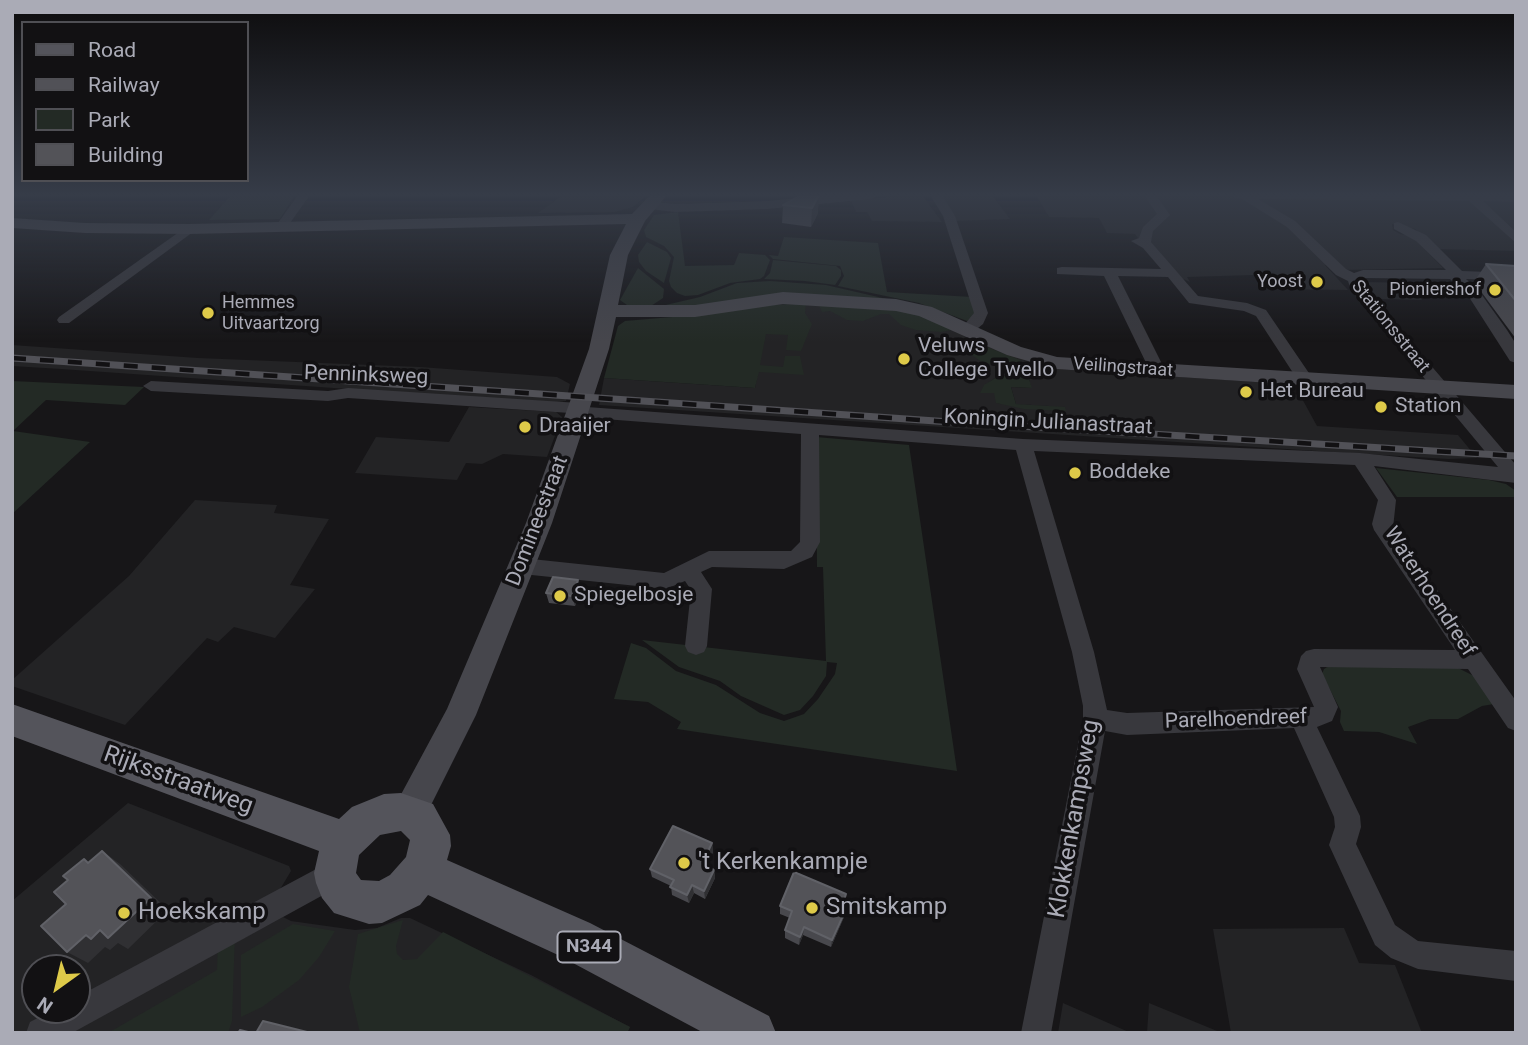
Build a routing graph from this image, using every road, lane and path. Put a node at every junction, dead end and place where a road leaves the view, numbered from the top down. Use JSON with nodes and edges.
{"nodes":[{"id":1,"x":170,"y":244,"type":"edge"},
{"id":2,"x":626,"y":244,"type":"edge"},
{"id":3,"x":958,"y":244,"type":"edge"},
{"id":4,"x":1142,"y":244,"type":"edge"},
{"id":5,"x":1312,"y":244,"type":"edge"},
{"id":6,"x":1426,"y":244,"type":"edge"},
{"id":7,"x":1062,"y":271,"type":"dead end"},
{"id":8,"x":1109,"y":272,"type":"junction"},
{"id":9,"x":1170,"y":273,"type":"junction"},
{"id":10,"x":1455,"y":274,"type":"junction"},
{"id":11,"x":1516,"y":277,"type":"edge"},
{"id":12,"x":1355,"y":279,"type":"junction"},
{"id":13,"x":608,"y":311,"type":"junction"},
{"id":14,"x":65,"y":320,"type":"dead end"},
{"id":15,"x":967,"y":330,"type":"junction"},
{"id":16,"x":1515,"y":356,"type":"edge"},
{"id":17,"x":1157,"y":370,"type":"junction"},
{"id":18,"x":1305,"y":379,"type":"junction"},
{"id":19,"x":151,"y":386,"type":"dead end"},
{"id":20,"x":1440,"y":388,"type":"junction"},
{"id":21,"x":1516,"y":392,"type":"edge"},
{"id":22,"x":579,"y":410,"type":"junction"},
{"id":23,"x":810,"y":430,"type":"junction"},
{"id":24,"x":1023,"y":445,"type":"junction"},
{"id":25,"x":1360,"y":459,"type":"junction"},
{"id":26,"x":1515,"y":476,"type":"edge"},
{"id":27,"x":522,"y":566,"type":"junction"},
{"id":28,"x":688,"y":570,"type":"junction"},
{"id":29,"x":696,"y":646,"type":"dead end"},
{"id":30,"x":1472,"y":660,"type":"junction"},
{"id":31,"x":1513,"y":714,"type":"edge"},
{"id":32,"x":1301,"y":718,"type":"junction"},
{"id":33,"x":1096,"y":719,"type":"junction"},
{"id":34,"x":12,"y":720,"type":"edge"},
{"id":35,"x":409,"y":813,"type":"junction"},
{"id":36,"x":340,"y":857,"type":"junction"},
{"id":37,"x":422,"y":871,"type":"junction"},
{"id":38,"x":1516,"y":966,"type":"edge"},
{"id":39,"x":41,"y":1033,"type":"edge"},
{"id":40,"x":752,"y":1033,"type":"edge"},
{"id":41,"x":1036,"y":1033,"type":"edge"}],
"edges":[{"from":1,"to":14,"type":"street"},
{"from":2,"to":13,"type":"street","name":"Domineestraat"},
{"from":3,"to":15,"type":"street"},
{"from":4,"to":9,"type":"street"},
{"from":5,"to":12,"type":"street","name":"Stationsstraat"},
{"from":6,"to":10,"type":"street"},
{"from":7,"to":8,"type":"street"},
{"from":8,"to":9,"type":"street"},
{"from":8,"to":17,"type":"street"},
{"from":9,"to":18,"type":"street"},
{"from":10,"to":11,"type":"street"},
{"from":10,"to":12,"type":"street"},
{"from":10,"to":16,"type":"street"},
{"from":12,"to":20,"type":"street","name":"Stationsstraat"},
{"from":13,"to":15,"type":"street","name":"Veilingstraat"},
{"from":13,"to":22,"type":"street","name":"Domineestraat"},
{"from":15,"to":17,"type":"street","name":"Veilingstraat"},
{"from":17,"to":18,"type":"street","name":"Veilingstraat"},
{"from":18,"to":20,"type":"street","name":"Veilingstraat"},
{"from":19,"to":22,"type":"street","name":"Penninksweg"},
{"from":20,"to":21,"type":"street","name":"Veilingstraat"},
{"from":20,"to":26,"type":"street","name":"Stationsstraat"},
{"from":22,"to":23,"type":"street","name":"Koningin Julianastraat"},
{"from":22,"to":27,"type":"street","name":"Domineestraat"},
{"from":23,"to":24,"type":"street","name":"Koningin Julianastraat"},
{"from":23,"to":28,"type":"street"},
{"from":24,"to":25,"type":"street","name":"Koningin Julianastraat"},
{"from":24,"to":33,"type":"street","name":"Klokkenkampsweg"},
{"from":25,"to":26,"type":"street","name":"Koningin Julianastraat"},
{"from":25,"to":30,"type":"street","name":"Waterhoendreef"},
{"from":27,"to":28,"type":"street"},
{"from":27,"to":35,"type":"street","name":"Domineestraat"},
{"from":28,"to":29,"type":"street"},
{"from":30,"to":31,"type":"street","name":"Waterhoendreef"},
{"from":30,"to":32,"type":"street","name":"Parelhoendreef"},
{"from":32,"to":33,"type":"street","name":"Parelhoendreef"},
{"from":32,"to":38,"type":"street"},
{"from":33,"to":41,"type":"street","name":"Klokkenkampsweg"},
{"from":34,"to":36,"type":"main road","name":"Rijksstraatweg"},
{"from":35,"to":36,"type":"main road"},
{"from":35,"to":37,"type":"main road"},
{"from":36,"to":37,"type":"main road"},
{"from":36,"to":39,"type":"street"},
{"from":37,"to":40,"type":"main road","number":"N344"}]}
